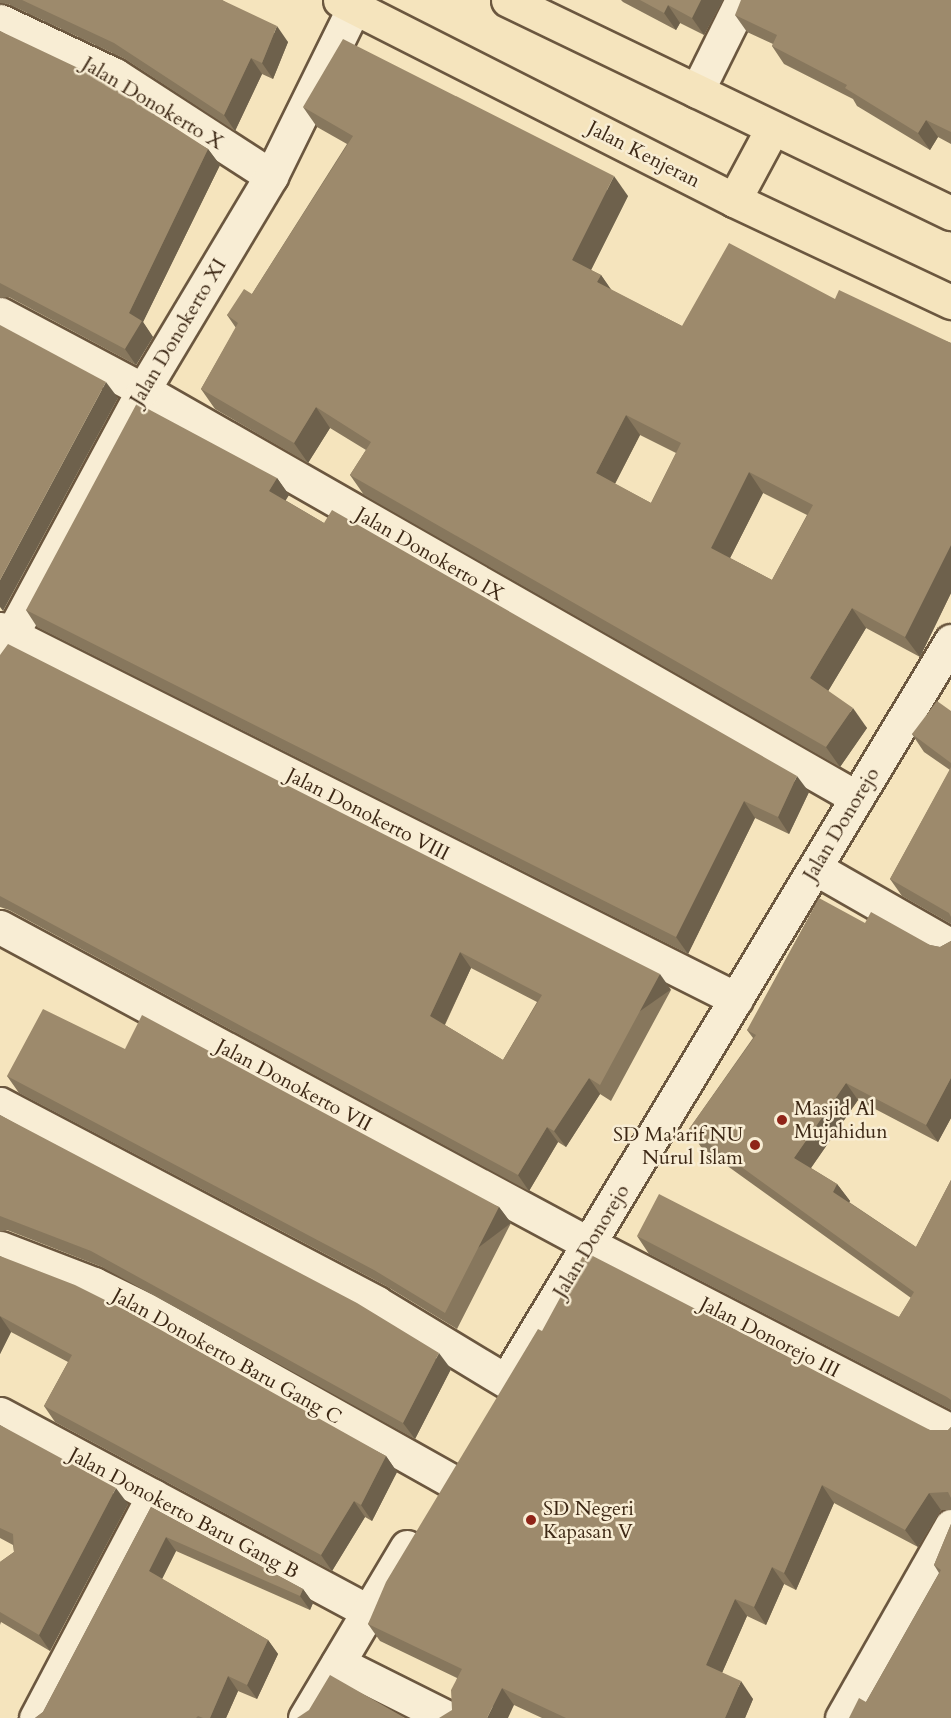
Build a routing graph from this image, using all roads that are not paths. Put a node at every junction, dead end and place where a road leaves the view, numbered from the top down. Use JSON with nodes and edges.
{"nodes":[{"id":1,"x":508,"y":0,"type":"edge"},
{"id":2,"x":742,"y":0,"type":"edge"},
{"id":3,"x":347,"y":4,"type":"edge"},
{"id":4,"x":0,"y":21,"type":"edge"},
{"id":5,"x":697,"y":91,"type":"junction"},
{"id":6,"x":772,"y":129,"type":"junction"},
{"id":7,"x":271,"y":176,"type":"junction"},
{"id":8,"x":734,"y":200,"type":"junction"},
{"id":9,"x":951,"y":213,"type":"edge"},
{"id":10,"x":951,"y":302,"type":"edge"},
{"id":11,"x":0,"y":314,"type":"edge"},
{"id":12,"x":143,"y":390,"type":"junction"},
{"id":13,"x":4,"y":640,"type":"edge"},
{"id":14,"x":951,"y":641,"type":"edge"},
{"id":15,"x":857,"y":798,"type":"junction"},
{"id":16,"x":815,"y":868,"type":"junction"},
{"id":17,"x":0,"y":927,"type":"edge"},
{"id":18,"x":951,"y":946,"type":"edge"},
{"id":19,"x":736,"y":999,"type":"junction"},
{"id":20,"x":0,"y":1104,"type":"edge"},
{"id":21,"x":589,"y":1244,"type":"junction"},
{"id":22,"x":0,"y":1248,"type":"edge"},
{"id":23,"x":507,"y":1381,"type":"junction"},
{"id":24,"x":489,"y":1410,"type":"edge"},
{"id":25,"x":0,"y":1414,"type":"edge"},
{"id":26,"x":951,"y":1431,"type":"edge"},
{"id":27,"x":466,"y":1450,"type":"edge"},
{"id":28,"x":448,"y":1479,"type":"junction"},
{"id":29,"x":153,"y":1496,"type":"junction"},
{"id":30,"x":951,"y":1526,"type":"edge"},
{"id":31,"x":369,"y":1612,"type":"junction"},
{"id":32,"x":338,"y":1663,"type":"junction"},
{"id":33,"x":36,"y":1718,"type":"edge"},
{"id":34,"x":305,"y":1718,"type":"edge"},
{"id":35,"x":447,"y":1718,"type":"edge"},
{"id":36,"x":842,"y":1718,"type":"edge"}],
"edges":[{"from":1,"to":5,"type":"highway"},
{"from":2,"to":5,"type":"street"},
{"from":3,"to":7,"type":"street","name":"Jalan Donokerto XI"},
{"from":3,"to":8,"type":"highway","name":"Jalan Kenjeran"},
{"from":4,"to":7,"type":"street","name":"Jalan Donokerto X"},
{"from":5,"to":6,"type":"highway"},
{"from":6,"to":8,"type":"highway"},
{"from":6,"to":9,"type":"highway"},
{"from":7,"to":12,"type":"street","name":"Jalan Donokerto XI"},
{"from":8,"to":10,"type":"highway","name":"Jalan Kenjeran"},
{"from":11,"to":12,"type":"street","name":"Jalan Donokerto IX"},
{"from":12,"to":13,"type":"street","name":"Jalan Donokerto XI"},
{"from":12,"to":15,"type":"street","name":"Jalan Donokerto IX"},
{"from":13,"to":19,"type":"street","name":"Jalan Donokerto VIII"},
{"from":14,"to":15,"type":"street","name":"Jalan Donorejo"},
{"from":15,"to":16,"type":"street","name":"Jalan Donorejo"},
{"from":16,"to":18,"type":"street"},
{"from":16,"to":19,"type":"street","name":"Jalan Donorejo"},
{"from":17,"to":21,"type":"street","name":"Jalan Donokerto VII"},
{"from":19,"to":21,"type":"street","name":"Jalan Donorejo"},
{"from":20,"to":23,"type":"street"},
{"from":21,"to":23,"type":"street","name":"Jalan Donorejo"},
{"from":21,"to":26,"type":"street","name":"Jalan Donorejo III"},
{"from":22,"to":28,"type":"street","name":"Jalan Donokerto Baru Gang C"},
{"from":23,"to":24,"type":"street","name":"Jalan Donorejo"},
{"from":25,"to":29,"type":"street","name":"Jalan Donokerto Baru Gang B"},
{"from":27,"to":28,"type":"street"},
{"from":28,"to":31,"type":"street"},
{"from":29,"to":31,"type":"street","name":"Jalan Donokerto Baru Gang B"},
{"from":29,"to":33,"type":"street"},
{"from":30,"to":36,"type":"street"},
{"from":31,"to":32,"type":"street"},
{"from":32,"to":34,"type":"street"},
{"from":32,"to":35,"type":"street"}]}
